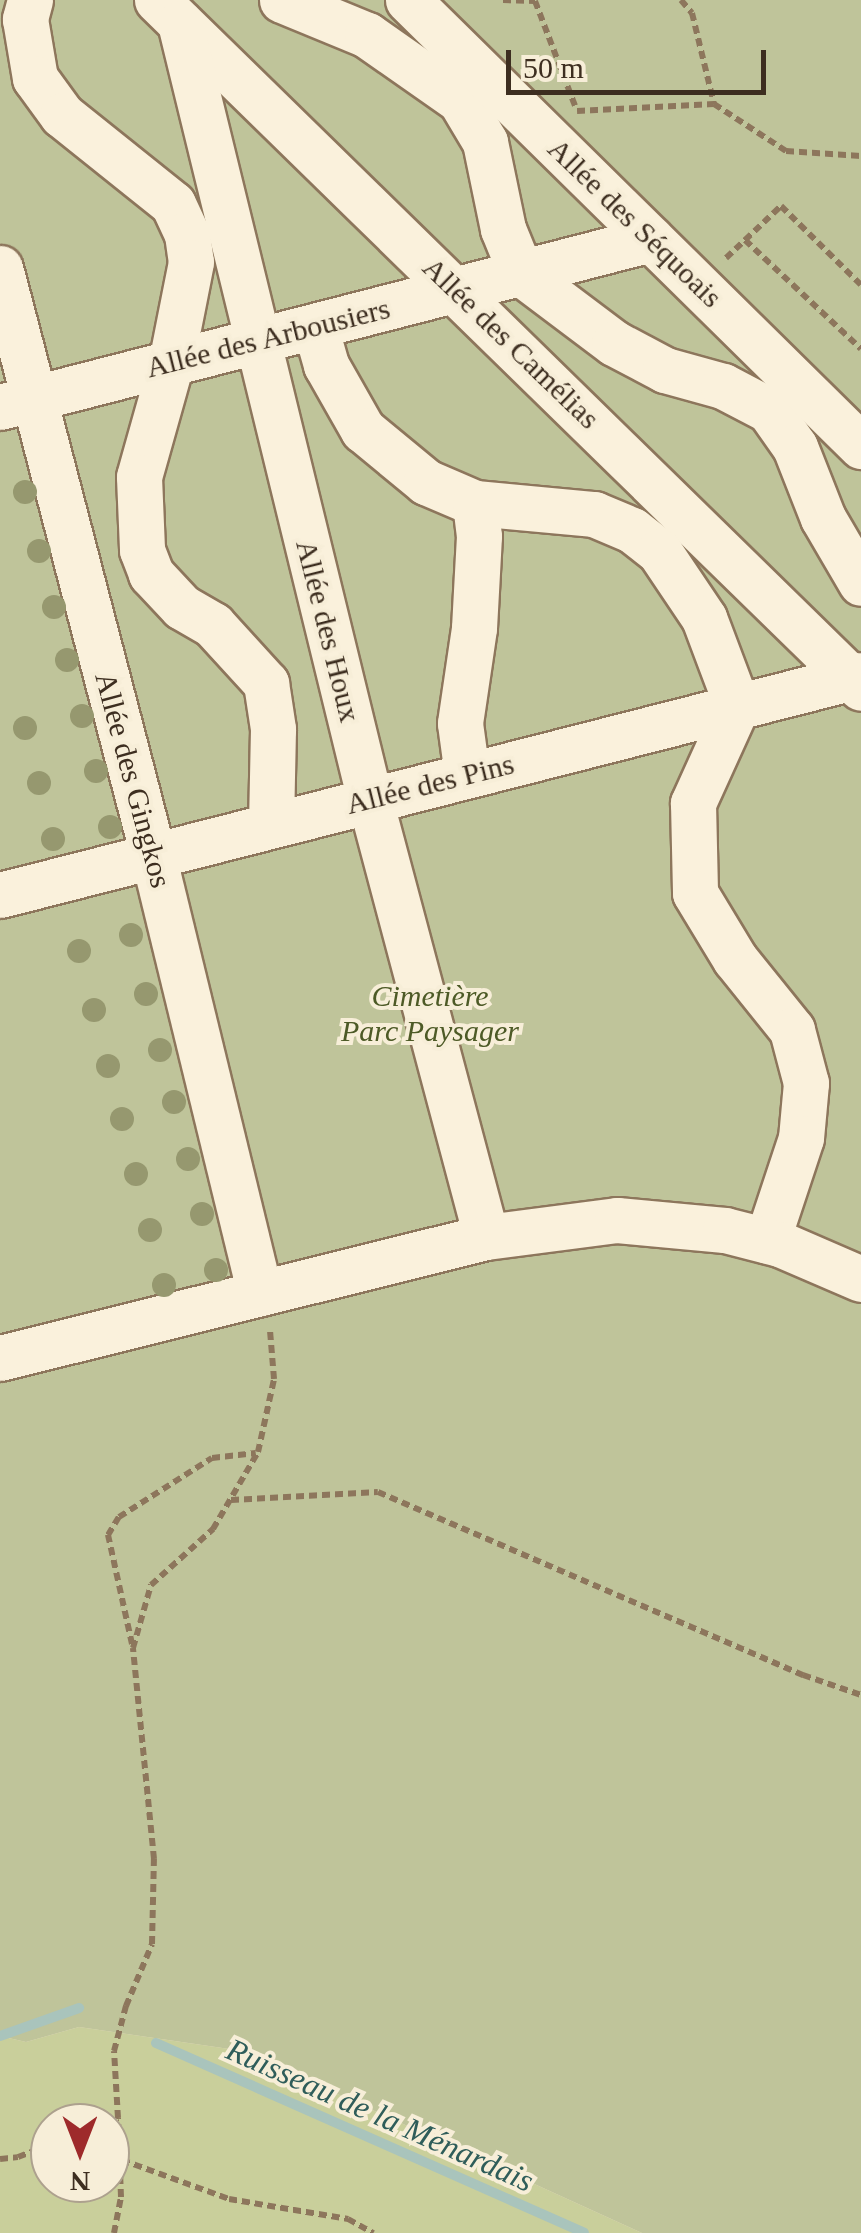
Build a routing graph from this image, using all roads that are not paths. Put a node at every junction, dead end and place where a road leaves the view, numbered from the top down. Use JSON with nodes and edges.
{"nodes":[{"id":1,"x":30,"y":0,"type":"edge"},
{"id":2,"x":282,"y":0,"type":"edge"},
{"id":3,"x":408,"y":0,"type":"edge"},
{"id":4,"x":168,"y":11,"type":"edge"},
{"id":5,"x":651,"y":239,"type":"junction"},
{"id":6,"x":0,"y":268,"type":"edge"},
{"id":7,"x":521,"y":273,"type":"junction"},
{"id":8,"x":456,"y":289,"type":"junction"},
{"id":9,"x":315,"y":326,"type":"junction"},
{"id":10,"x":257,"y":341,"type":"junction"},
{"id":11,"x":171,"y":363,"type":"junction"},
{"id":12,"x":16,"y":403,"type":"edge"},
{"id":13,"x":861,"y":446,"type":"edge"},
{"id":14,"x":475,"y":503,"type":"junction"},
{"id":15,"x":861,"y":583,"type":"edge"},
{"id":16,"x":858,"y":680,"type":"edge"},
{"id":17,"x":737,"y":706,"type":"junction"},
{"id":18,"x":467,"y":775,"type":"junction"},
{"id":19,"x":370,"y":800,"type":"junction"},
{"id":20,"x":271,"y":825,"type":"junction"},
{"id":21,"x":153,"y":856,"type":"junction"},
{"id":22,"x":0,"y":894,"type":"edge"},
{"id":23,"x":486,"y":1236,"type":"junction"},
{"id":24,"x":767,"y":1241,"type":"junction"},
{"id":25,"x":861,"y":1279,"type":"edge"},
{"id":26,"x":260,"y":1293,"type":"junction"},
{"id":27,"x":0,"y":1358,"type":"edge"}],
"edges":[{"from":1,"to":11,"type":"lane"},
{"from":2,"to":7,"type":"lane"},
{"from":3,"to":5,"type":"lane","name":"Allée des Séquoais"},
{"from":4,"to":8,"type":"lane","name":"Allée des Camélias"},
{"from":4,"to":10,"type":"lane","name":"Allée des Houx"},
{"from":5,"to":7,"type":"lane","name":"Allée des Arbousiers"},
{"from":5,"to":13,"type":"lane","name":"Allée des Séquoais"},
{"from":6,"to":12,"type":"lane","name":"Allée des Gingkos"},
{"from":7,"to":8,"type":"lane","name":"Allée des Arbousiers"},
{"from":7,"to":15,"type":"lane"},
{"from":8,"to":9,"type":"lane","name":"Allée des Arbousiers"},
{"from":8,"to":16,"type":"lane","name":"Allée des Camélias"},
{"from":9,"to":10,"type":"lane","name":"Allée des Arbousiers"},
{"from":9,"to":14,"type":"lane"},
{"from":10,"to":11,"type":"lane","name":"Allée des Arbousiers"},
{"from":10,"to":19,"type":"lane","name":"Allée des Houx"},
{"from":11,"to":12,"type":"lane","name":"Allée des Arbousiers"},
{"from":11,"to":20,"type":"lane"},
{"from":12,"to":21,"type":"lane","name":"Allée des Gingkos"},
{"from":14,"to":17,"type":"lane"},
{"from":14,"to":18,"type":"lane"},
{"from":16,"to":17,"type":"lane","name":"Allée des Pins"},
{"from":17,"to":18,"type":"lane","name":"Allée des Pins"},
{"from":17,"to":24,"type":"lane"},
{"from":18,"to":19,"type":"lane","name":"Allée des Pins"},
{"from":19,"to":20,"type":"lane","name":"Allée des Pins"},
{"from":19,"to":23,"type":"lane","name":"Allée des Houx"},
{"from":20,"to":21,"type":"lane","name":"Allée des Pins"},
{"from":21,"to":22,"type":"lane","name":"Allée des Pins"},
{"from":21,"to":26,"type":"lane","name":"Allée des Gingkos"},
{"from":23,"to":24,"type":"lane"},
{"from":23,"to":26,"type":"lane"},
{"from":24,"to":25,"type":"lane"},
{"from":26,"to":27,"type":"lane"}]}
